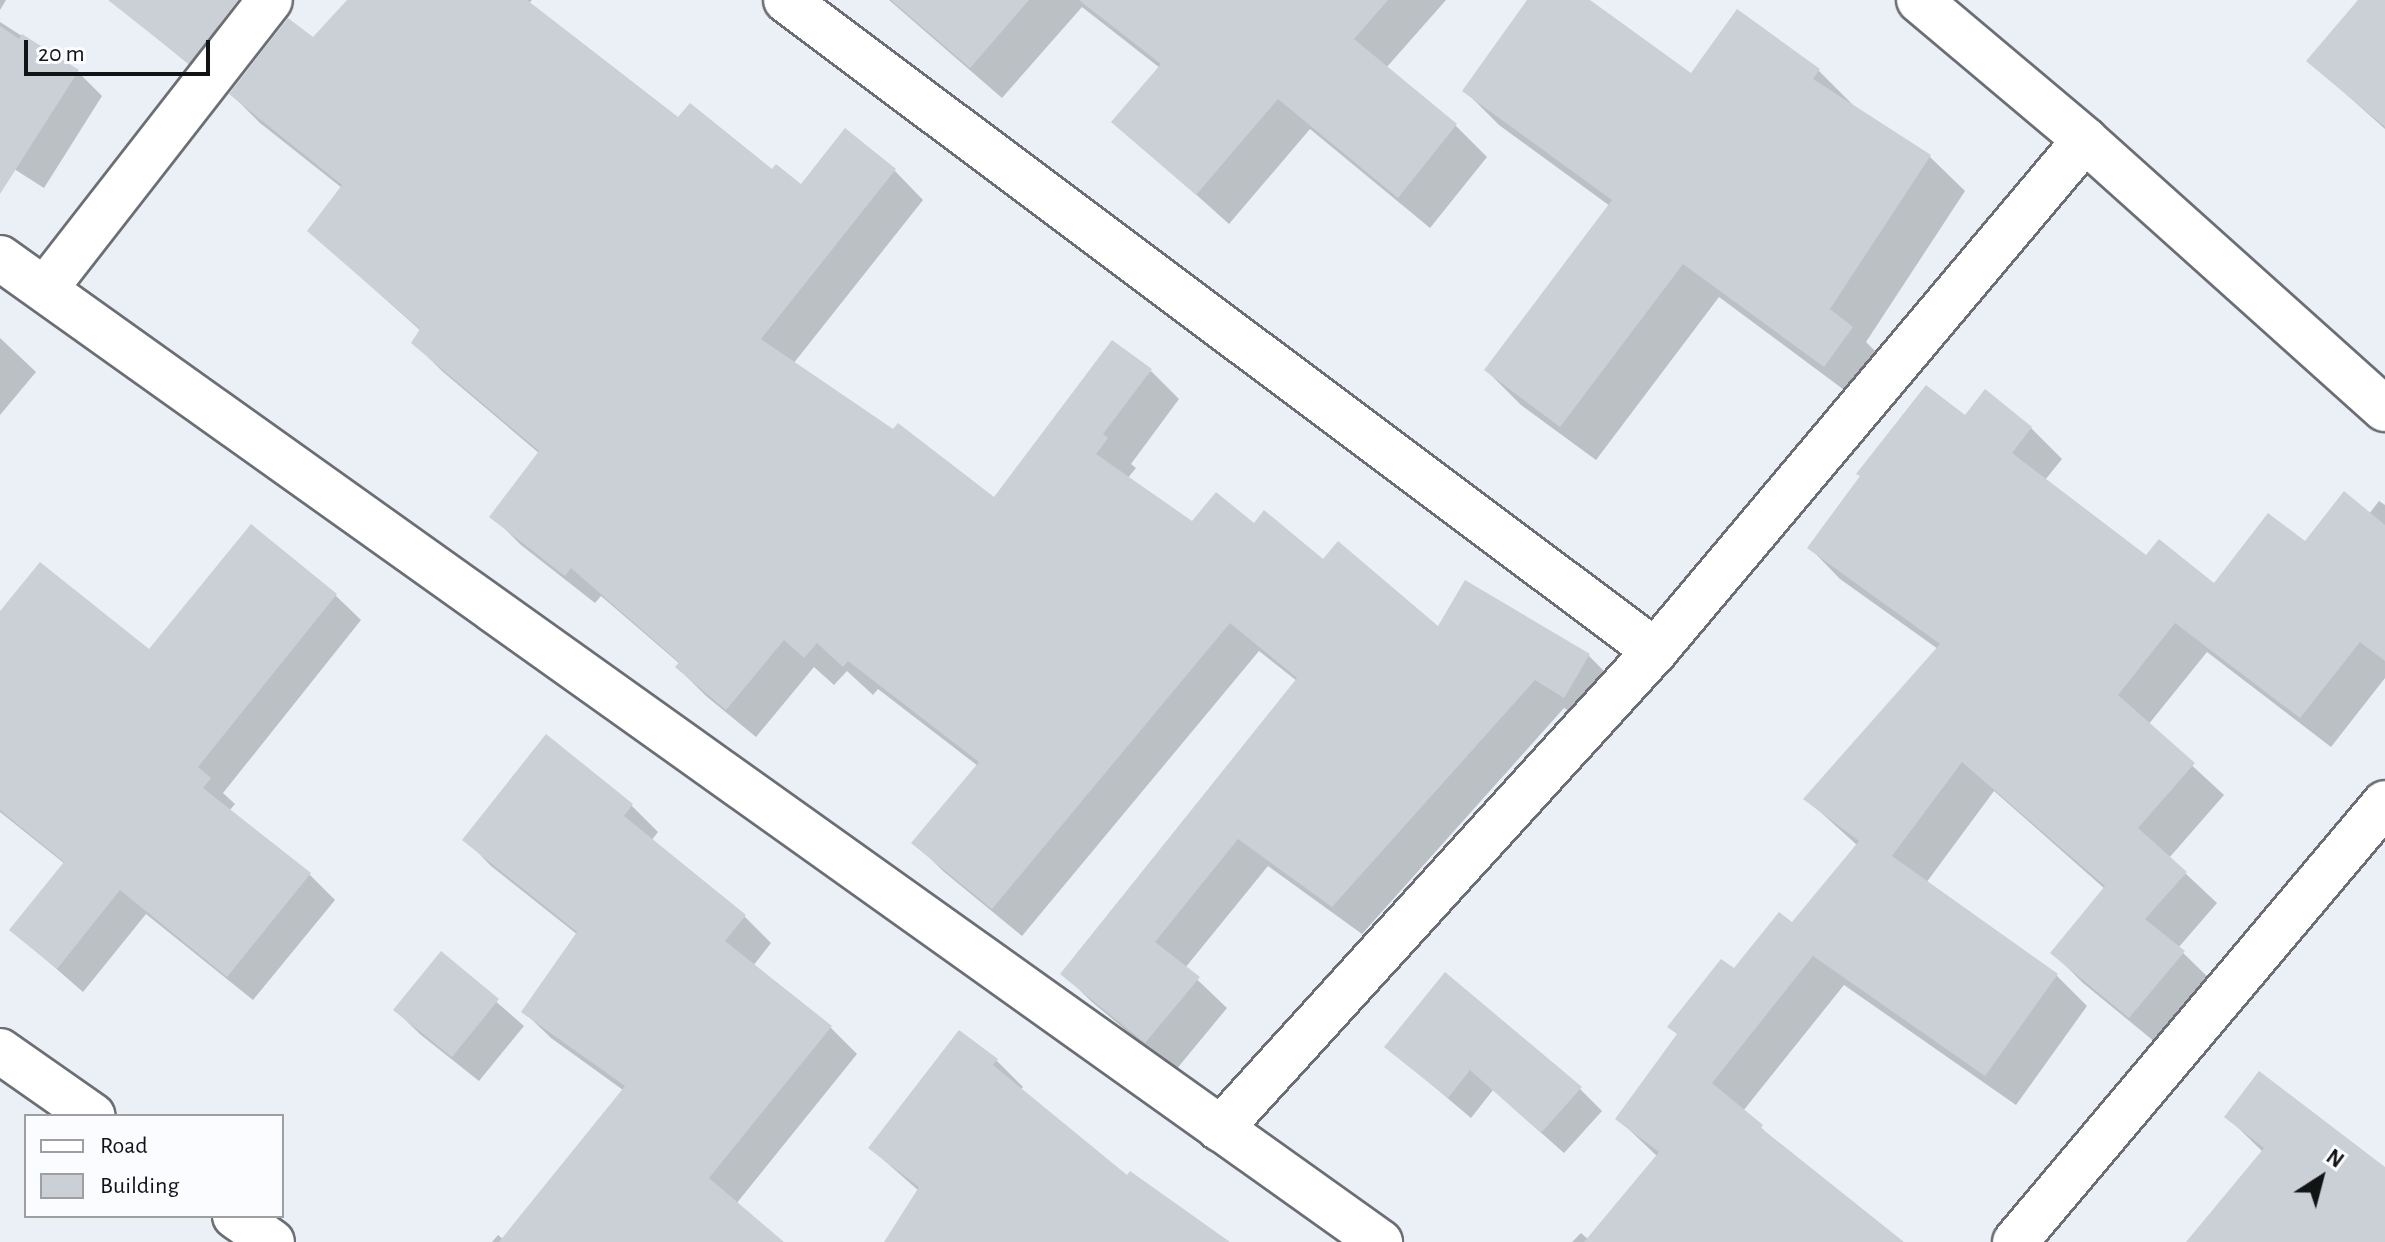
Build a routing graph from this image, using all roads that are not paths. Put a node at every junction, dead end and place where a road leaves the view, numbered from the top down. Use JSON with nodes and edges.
{"nodes":[{"id":1,"x":270,"y":0,"type":"edge"},
{"id":2,"x":786,"y":0,"type":"edge"},
{"id":3,"x":1919,"y":0,"type":"edge"},
{"id":4,"x":2085,"y":140,"type":"junction"},
{"id":5,"x":0,"y":258,"type":"edge"},
{"id":6,"x":45,"y":289,"type":"junction"},
{"id":7,"x":2385,"y":409,"type":"edge"},
{"id":8,"x":1655,"y":651,"type":"junction"},
{"id":9,"x":2385,"y":803,"type":"edge"},
{"id":10,"x":0,"y":1051,"type":"edge"},
{"id":11,"x":90,"y":1114,"type":"edge"},
{"id":12,"x":1220,"y":1129,"type":"junction"},
{"id":13,"x":238,"y":1218,"type":"edge"},
{"id":14,"x":272,"y":1242,"type":"edge"},
{"id":15,"x":1380,"y":1242,"type":"edge"},
{"id":16,"x":2015,"y":1242,"type":"edge"}],
"edges":[{"from":1,"to":6,"type":"street"},
{"from":2,"to":8,"type":"street"},
{"from":3,"to":4,"type":"street"},
{"from":4,"to":7,"type":"street"},
{"from":4,"to":8,"type":"street"},
{"from":5,"to":6,"type":"street"},
{"from":6,"to":12,"type":"street"},
{"from":8,"to":12,"type":"street"},
{"from":9,"to":16,"type":"street"},
{"from":10,"to":11,"type":"street"},
{"from":12,"to":15,"type":"street"},
{"from":13,"to":14,"type":"street"}]}
